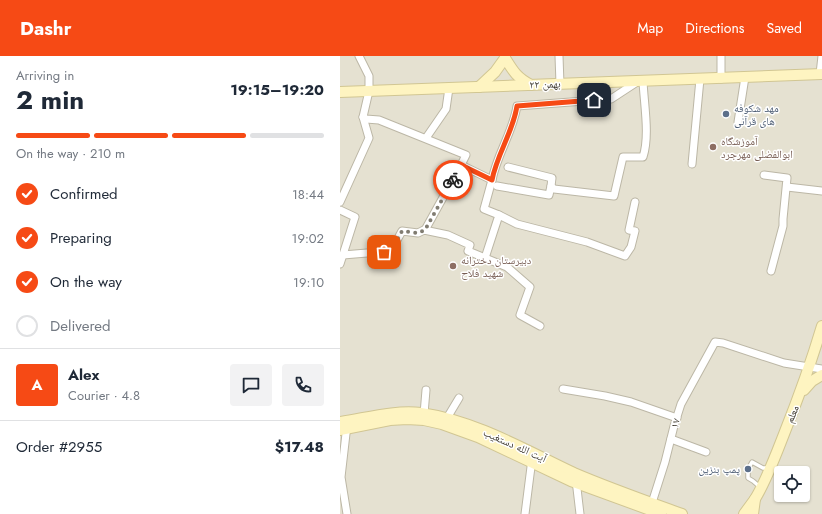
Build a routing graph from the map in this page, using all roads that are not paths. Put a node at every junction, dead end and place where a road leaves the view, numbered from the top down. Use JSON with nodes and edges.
{"nodes":[{"id":1,"x":359,"y":56,"type":"edge"},
{"id":2,"x":558,"y":56,"type":"edge"},
{"id":3,"x":721,"y":56,"type":"edge"},
{"id":4,"x":822,"y":56,"type":"edge"},
{"id":5,"x":505,"y":57,"type":"edge"},
{"id":6,"x":821,"y":74,"type":"edge"},
{"id":7,"x":745,"y":77,"type":"junction"},
{"id":8,"x":700,"y":79,"type":"junction"},
{"id":9,"x":721,"y":79,"type":"junction"},
{"id":10,"x":640,"y":81,"type":"junction"},
{"id":11,"x":560,"y":84,"type":"junction"},
{"id":12,"x":531,"y":85,"type":"junction"},
{"id":13,"x":504,"y":86,"type":"junction"},
{"id":14,"x":479,"y":87,"type":"junction"},
{"id":15,"x":449,"y":88,"type":"junction"},
{"id":16,"x":369,"y":91,"type":"junction"},
{"id":17,"x":340,"y":92,"type":"edge"},
{"id":18,"x":363,"y":117,"type":"junction"},
{"id":19,"x":738,"y":122,"type":"dead end"},
{"id":20,"x":426,"y":138,"type":"junction"},
{"id":21,"x":692,"y":164,"type":"dead end"},
{"id":22,"x":461,"y":165,"type":"junction"},
{"id":23,"x":508,"y":167,"type":"dead end"},
{"id":24,"x":764,"y":175,"type":"dead end"},
{"id":25,"x":495,"y":183,"type":"junction"},
{"id":26,"x":551,"y":186,"type":"junction"},
{"id":27,"x":787,"y":187,"type":"junction"},
{"id":28,"x":822,"y":191,"type":"edge"},
{"id":29,"x":340,"y":202,"type":"edge"},
{"id":30,"x":635,"y":202,"type":"dead end"},
{"id":31,"x":340,"y":210,"type":"edge"},
{"id":32,"x":499,"y":215,"type":"junction"},
{"id":33,"x":425,"y":230,"type":"junction"},
{"id":34,"x":343,"y":255,"type":"junction"},
{"id":35,"x":485,"y":258,"type":"junction"},
{"id":36,"x":340,"y":264,"type":"edge"},
{"id":37,"x":771,"y":271,"type":"dead end"},
{"id":38,"x":540,"y":326,"type":"dead end"},
{"id":39,"x":822,"y":326,"type":"edge"},
{"id":40,"x":819,"y":337,"type":"junction"},
{"id":41,"x":822,"y":357,"type":"edge"},
{"id":42,"x":810,"y":367,"type":"junction"},
{"id":43,"x":822,"y":369,"type":"edge"},
{"id":44,"x":822,"y":375,"type":"edge"},
{"id":45,"x":563,"y":389,"type":"dead end"},
{"id":46,"x":426,"y":390,"type":"dead end"},
{"id":47,"x":800,"y":395,"type":"junction"},
{"id":48,"x":459,"y":398,"type":"dead end"},
{"id":49,"x":424,"y":414,"type":"junction"},
{"id":50,"x":447,"y":418,"type":"junction"},
{"id":51,"x":677,"y":418,"type":"junction"},
{"id":52,"x":343,"y":426,"type":"edge"},
{"id":53,"x":671,"y":439,"type":"junction"},
{"id":54,"x":706,"y":452,"type":"dead end"},
{"id":55,"x":533,"y":458,"type":"junction"},
{"id":56,"x":770,"y":468,"type":"junction"},
{"id":57,"x":577,"y":478,"type":"junction"},
{"id":58,"x":761,"y":489,"type":"junction"},
{"id":59,"x":755,"y":499,"type":"junction"},
{"id":60,"x":651,"y":506,"type":"junction"},
{"id":61,"x":665,"y":512,"type":"edge"},
{"id":62,"x":347,"y":514,"type":"edge"},
{"id":63,"x":525,"y":514,"type":"edge"},
{"id":64,"x":580,"y":514,"type":"edge"},
{"id":65,"x":682,"y":514,"type":"edge"},
{"id":66,"x":744,"y":514,"type":"edge"},
{"id":67,"x":753,"y":514,"type":"edge"}],
"edges":[{"from":1,"to":16,"type":"street"},
{"from":2,"to":11,"type":"street"},
{"from":3,"to":9,"type":"street"},
{"from":4,"to":6,"type":"street"},
{"from":5,"to":12,"type":"main road"},
{"from":5,"to":13,"type":"main road"},
{"from":5,"to":14,"type":"main road"},
{"from":6,"to":7,"type":"main road","name":"۲۲ بهمن"},
{"from":7,"to":9,"type":"main road","name":"۲۲ بهمن"},
{"from":7,"to":19,"type":"street"},
{"from":8,"to":9,"type":"main road","name":"۲۲ بهمن"},
{"from":8,"to":10,"type":"main road","name":"۲۲ بهمن"},
{"from":8,"to":21,"type":"street"},
{"from":10,"to":11,"type":"main road","name":"۲۲ بهمن"},
{"from":10,"to":25,"type":"street"},
{"from":10,"to":26,"type":"street"},
{"from":11,"to":12,"type":"main road","name":"۲۲ بهمن"},
{"from":12,"to":13,"type":"main road","name":"۲۲ بهمن"},
{"from":13,"to":14,"type":"main road","name":"۲۲ بهمن"},
{"from":14,"to":15,"type":"main road","name":"۲۲ بهمن"},
{"from":15,"to":16,"type":"main road","name":"۲۲ بهمن"},
{"from":15,"to":20,"type":"street"},
{"from":16,"to":17,"type":"main road","name":"۲۲ بهمن"},
{"from":16,"to":18,"type":"street"},
{"from":18,"to":20,"type":"street"},
{"from":18,"to":29,"type":"street"},
{"from":20,"to":22,"type":"street"},
{"from":22,"to":25,"type":"street"},
{"from":22,"to":33,"type":"street"},
{"from":23,"to":26,"type":"street"},
{"from":24,"to":27,"type":"street"},
{"from":25,"to":26,"type":"street"},
{"from":25,"to":32,"type":"street"},
{"from":27,"to":28,"type":"street"},
{"from":27,"to":37,"type":"street"},
{"from":30,"to":32,"type":"street"},
{"from":31,"to":34,"type":"street"},
{"from":32,"to":35,"type":"street"},
{"from":33,"to":34,"type":"street"},
{"from":33,"to":35,"type":"street"},
{"from":34,"to":36,"type":"street"},
{"from":35,"to":38,"type":"street"},
{"from":39,"to":40,"type":"main road","name":"معلم"},
{"from":40,"to":41,"type":"main road"},
{"from":40,"to":42,"type":"main road","name":"معلم"},
{"from":42,"to":43,"type":"street"},
{"from":42,"to":47,"type":"main road","name":"معلم"},
{"from":42,"to":51,"type":"street","name":"۱۷"},
{"from":44,"to":47,"type":"main road"},
{"from":45,"to":51,"type":"street"},
{"from":46,"to":49,"type":"street"},
{"from":47,"to":56,"type":"main road","name":"معلم"},
{"from":48,"to":50,"type":"street"},
{"from":49,"to":50,"type":"main road","name":"آیت الله دستغیب"},
{"from":49,"to":52,"type":"main road","name":"آیت الله دستغیب"},
{"from":50,"to":55,"type":"main road","name":"آیت الله دستغیب"},
{"from":51,"to":53,"type":"street","name":"۱۷"},
{"from":52,"to":55,"type":"main road","name":"آیت الله دستغیب"},
{"from":52,"to":62,"type":"street"},
{"from":53,"to":54,"type":"street"},
{"from":53,"to":60,"type":"street","name":"۱۷"},
{"from":55,"to":57,"type":"main road","name":"آیت الله دستغیب"},
{"from":55,"to":63,"type":"street"},
{"from":56,"to":58,"type":"main road","name":"معلم"},
{"from":56,"to":58,"type":"lane"},
{"from":57,"to":60,"type":"main road","name":"آیت الله دستغیب"},
{"from":57,"to":64,"type":"street"},
{"from":58,"to":59,"type":"main road","name":"معلم"},
{"from":59,"to":66,"type":"main road","name":"معلم"},
{"from":59,"to":67,"type":"main road"},
{"from":60,"to":61,"type":"main road","name":"آیت الله دستغیب"},
{"from":61,"to":65,"type":"main road","name":"آیت الله دستغیب"}]}
